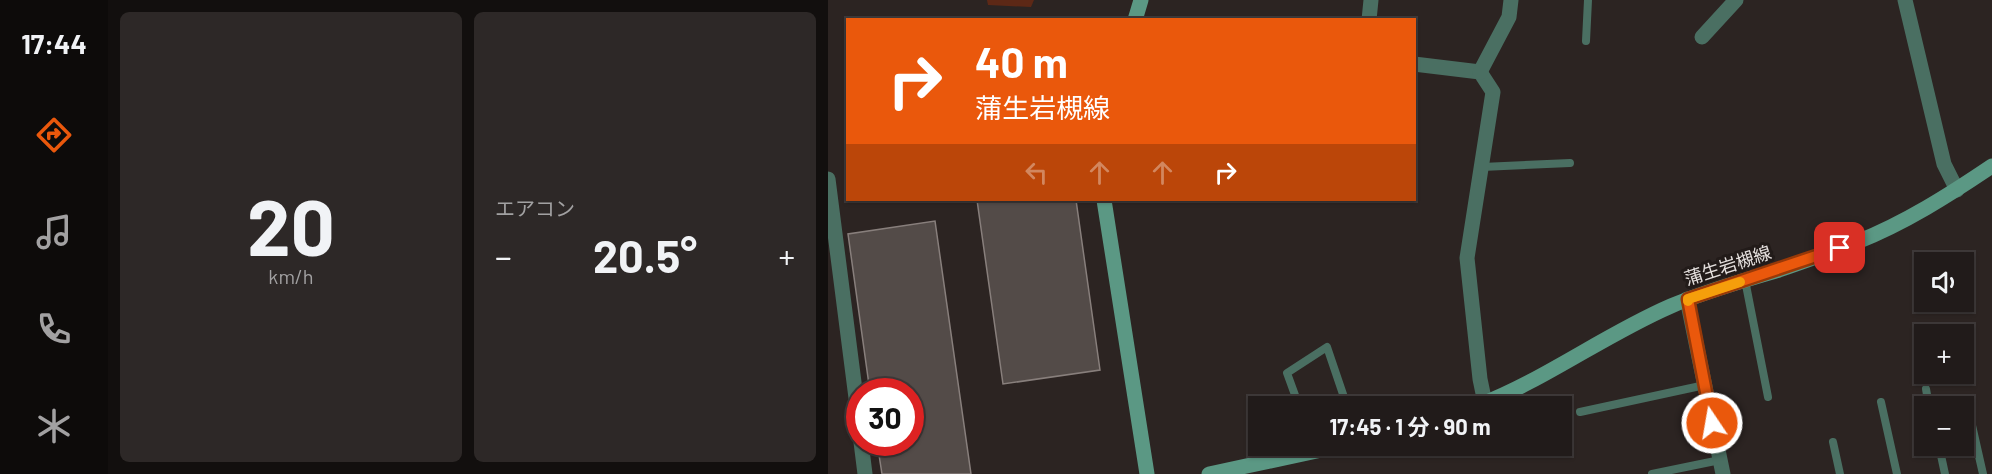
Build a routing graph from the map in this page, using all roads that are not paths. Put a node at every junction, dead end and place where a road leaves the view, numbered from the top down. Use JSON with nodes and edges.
{"nodes":[{"id":1,"x":1141,"y":0,"type":"edge"},
{"id":2,"x":1371,"y":0,"type":"edge"},
{"id":3,"x":1511,"y":0,"type":"edge"},
{"id":4,"x":1588,"y":0,"type":"edge"},
{"id":5,"x":1736,"y":0,"type":"edge"},
{"id":6,"x":1905,"y":0,"type":"edge"},
{"id":7,"x":1135,"y":18,"type":"edge"},
{"id":8,"x":1369,"y":18,"type":"edge"},
{"id":9,"x":1702,"y":37,"type":"dead end"},
{"id":10,"x":1586,"y":41,"type":"dead end"},
{"id":11,"x":1416,"y":64,"type":"edge"},
{"id":12,"x":1480,"y":72,"type":"junction"},
{"id":13,"x":1570,"y":163,"type":"dead end"},
{"id":14,"x":1992,"y":166,"type":"edge"},
{"id":15,"x":1482,"y":167,"type":"junction"},
{"id":16,"x":828,"y":179,"type":"edge"},
{"id":17,"x":1957,"y":190,"type":"junction"},
{"id":18,"x":1104,"y":201,"type":"edge"},
{"id":19,"x":1745,"y":280,"type":"junction"},
{"id":20,"x":1688,"y":299,"type":"junction"},
{"id":21,"x":853,"y":378,"type":"edge"},
{"id":22,"x":1705,"y":385,"type":"junction"},
{"id":23,"x":1926,"y":390,"type":"dead end"},
{"id":24,"x":1295,"y":396,"type":"edge"},
{"id":25,"x":1344,"y":396,"type":"edge"},
{"id":26,"x":1481,"y":396,"type":"edge"},
{"id":27,"x":1499,"y":396,"type":"edge"},
{"id":28,"x":1927,"y":396,"type":"edge"},
{"id":29,"x":1768,"y":397,"type":"dead end"},
{"id":30,"x":1881,"y":402,"type":"dead end"},
{"id":31,"x":1580,"y":412,"type":"dead end"},
{"id":32,"x":1974,"y":434,"type":"edge"},
{"id":33,"x":1833,"y":442,"type":"dead end"},
{"id":34,"x":863,"y":456,"type":"edge"},
{"id":35,"x":1281,"y":456,"type":"edge"},
{"id":36,"x":1941,"y":456,"type":"edge"},
{"id":37,"x":1721,"y":467,"type":"edge"},
{"id":38,"x":1214,"y":473,"type":"edge"},
{"id":39,"x":865,"y":474,"type":"edge"},
{"id":40,"x":1147,"y":474,"type":"edge"},
{"id":41,"x":1652,"y":474,"type":"edge"},
{"id":42,"x":1840,"y":474,"type":"edge"},
{"id":43,"x":1897,"y":474,"type":"edge"},
{"id":44,"x":1945,"y":474,"type":"edge"},
{"id":45,"x":1983,"y":474,"type":"edge"}],
"edges":[{"from":1,"to":7,"type":"main road"},
{"from":2,"to":8,"type":"street"},
{"from":3,"to":12,"type":"street"},
{"from":4,"to":10,"type":"lane"},
{"from":5,"to":9,"type":"street"},
{"from":6,"to":17,"type":"street"},
{"from":11,"to":12,"type":"street"},
{"from":12,"to":15,"type":"street"},
{"from":13,"to":15,"type":"lane"},
{"from":14,"to":17,"type":"main road","name":"蒲生岩槻線"},
{"from":15,"to":26,"type":"street"},
{"from":16,"to":21,"type":"street"},
{"from":17,"to":19,"type":"main road","name":"蒲生岩槻線"},
{"from":18,"to":40,"type":"main road"},
{"from":19,"to":20,"type":"main road","name":"蒲生岩槻線"},
{"from":19,"to":29,"type":"lane"},
{"from":20,"to":22,"type":"street"},
{"from":20,"to":27,"type":"main road","name":"蒲生岩槻線"},
{"from":22,"to":31,"type":"lane"},
{"from":22,"to":37,"type":"street"},
{"from":23,"to":28,"type":"lane"},
{"from":24,"to":25,"type":"lane"},
{"from":30,"to":43,"type":"lane"},
{"from":32,"to":45,"type":"lane"},
{"from":33,"to":42,"type":"lane"},
{"from":34,"to":39,"type":"street"},
{"from":35,"to":38,"type":"main road"},
{"from":36,"to":44,"type":"lane"},
{"from":37,"to":41,"type":"lane"}]}
